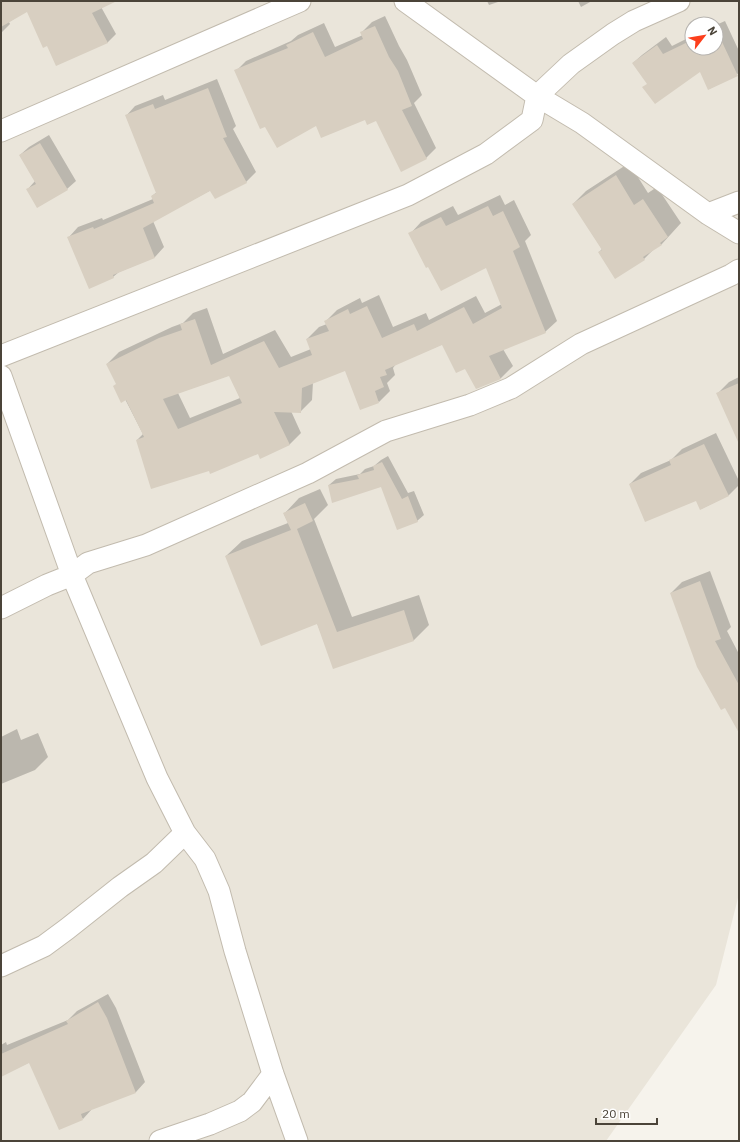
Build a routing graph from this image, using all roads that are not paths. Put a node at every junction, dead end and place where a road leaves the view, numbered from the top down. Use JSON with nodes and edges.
{"nodes":[{"id":1,"x":300,"y":1,"type":"edge"},
{"id":2,"x":405,"y":1,"type":"edge"},
{"id":3,"x":679,"y":1,"type":"edge"},
{"id":4,"x":655,"y":6,"type":"edge"},
{"id":5,"x":538,"y":96,"type":"junction"},
{"id":6,"x":1,"y":131,"type":"edge"},
{"id":7,"x":739,"y":202,"type":"edge"},
{"id":8,"x":708,"y":214,"type":"junction"},
{"id":9,"x":739,"y":233,"type":"edge"},
{"id":10,"x":739,"y":270,"type":"edge"},
{"id":11,"x":1,"y":356,"type":"edge"},
{"id":12,"x":1,"y":376,"type":"edge"},
{"id":13,"x":72,"y":575,"type":"junction"},
{"id":14,"x":1,"y":608,"type":"edge"},
{"id":15,"x":185,"y":834,"type":"junction"},
{"id":16,"x":1,"y":966,"type":"edge"},
{"id":17,"x":273,"y":1074,"type":"junction"},
{"id":18,"x":160,"y":1141,"type":"edge"},
{"id":19,"x":297,"y":1141,"type":"edge"}],
"edges":[{"from":1,"to":6,"type":"street"},
{"from":2,"to":5,"type":"street"},
{"from":3,"to":4,"type":"street"},
{"from":4,"to":5,"type":"street"},
{"from":5,"to":8,"type":"street"},
{"from":5,"to":11,"type":"street"},
{"from":7,"to":8,"type":"street"},
{"from":8,"to":9,"type":"street"},
{"from":10,"to":13,"type":"street"},
{"from":12,"to":13,"type":"street"},
{"from":13,"to":14,"type":"street"},
{"from":13,"to":15,"type":"street"},
{"from":15,"to":16,"type":"street"},
{"from":15,"to":17,"type":"street"},
{"from":17,"to":18,"type":"street"},
{"from":17,"to":19,"type":"street"}]}
